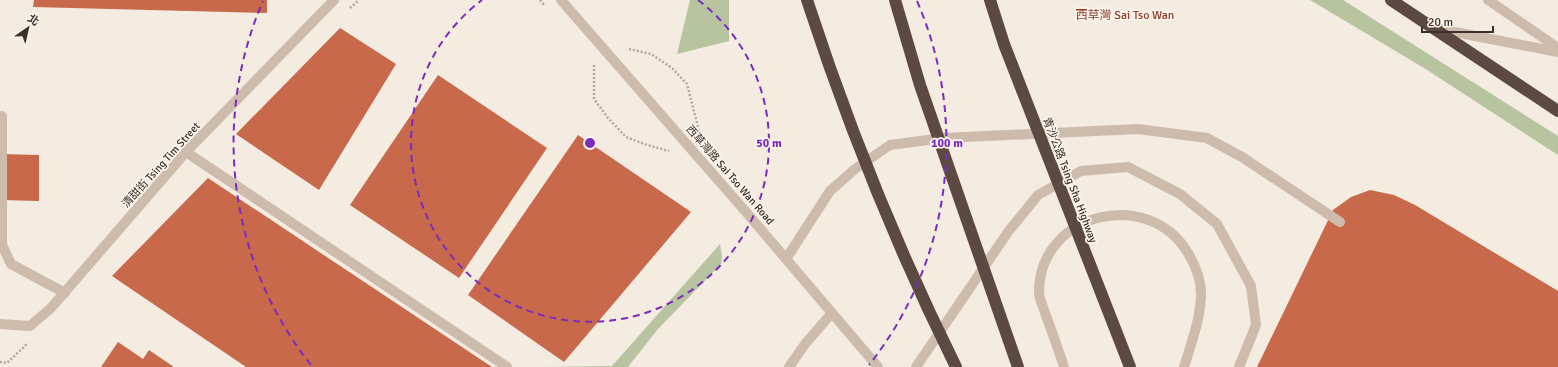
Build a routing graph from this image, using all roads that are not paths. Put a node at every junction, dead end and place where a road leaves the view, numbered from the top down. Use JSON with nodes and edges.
{"nodes":[{"id":1,"x":334,"y":0,"type":"edge"},
{"id":2,"x":561,"y":0,"type":"edge"},
{"id":3,"x":807,"y":0,"type":"edge"},
{"id":4,"x":895,"y":0,"type":"edge"},
{"id":5,"x":990,"y":0,"type":"edge"},
{"id":6,"x":1391,"y":0,"type":"edge"},
{"id":7,"x":1488,"y":0,"type":"edge"},
{"id":8,"x":1433,"y":27,"type":"junction"},
{"id":9,"x":1558,"y":48,"type":"edge"},
{"id":10,"x":1558,"y":52,"type":"edge"},
{"id":11,"x":1558,"y":111,"type":"edge"},
{"id":12,"x":2,"y":116,"type":"dead end"},
{"id":13,"x":186,"y":152,"type":"junction"},
{"id":14,"x":1340,"y":222,"type":"dead end"},
{"id":15,"x":786,"y":259,"type":"junction"},
{"id":16,"x":65,"y":293,"type":"junction"},
{"id":17,"x":832,"y":313,"type":"junction"},
{"id":18,"x":0,"y":324,"type":"edge"},
{"id":19,"x":507,"y":367,"type":"edge"},
{"id":20,"x":789,"y":367,"type":"edge"},
{"id":21,"x":878,"y":367,"type":"edge"},
{"id":22,"x":916,"y":367,"type":"edge"},
{"id":23,"x":956,"y":367,"type":"edge"},
{"id":24,"x":1018,"y":367,"type":"edge"},
{"id":25,"x":1064,"y":367,"type":"edge"},
{"id":26,"x":1130,"y":367,"type":"edge"},
{"id":27,"x":1184,"y":367,"type":"edge"},
{"id":28,"x":1239,"y":367,"type":"edge"}],
"edges":[{"from":1,"to":13,"type":"street","name":"清甜街 Tsing Tim Street"},
{"from":2,"to":15,"type":"street","name":"西草灣路 Sai Tso Wan Road"},
{"from":3,"to":23,"type":"highway","bridge":true},
{"from":4,"to":24,"type":"highway","bridge":true},
{"from":5,"to":26,"type":"highway","name":"青沙公路 Tsing Sha Highway","bridge":true},
{"from":6,"to":8,"type":"highway"},
{"from":7,"to":9,"type":"street"},
{"from":8,"to":10,"type":"street"},
{"from":8,"to":11,"type":"highway"},
{"from":12,"to":16,"type":"street"},
{"from":13,"to":16,"type":"street","name":"清甜街 Tsing Tim Street"},
{"from":13,"to":19,"type":"street"},
{"from":14,"to":15,"type":"street"},
{"from":15,"to":17,"type":"street","name":"西草灣路 Sai Tso Wan Road"},
{"from":16,"to":18,"type":"street","name":"清甜街 Tsing Tim Street"},
{"from":17,"to":20,"type":"street"},
{"from":17,"to":21,"type":"street","name":"西草灣路 Sai Tso Wan Road"},
{"from":22,"to":28,"type":"street"},
{"from":25,"to":27,"type":"street"}]}
